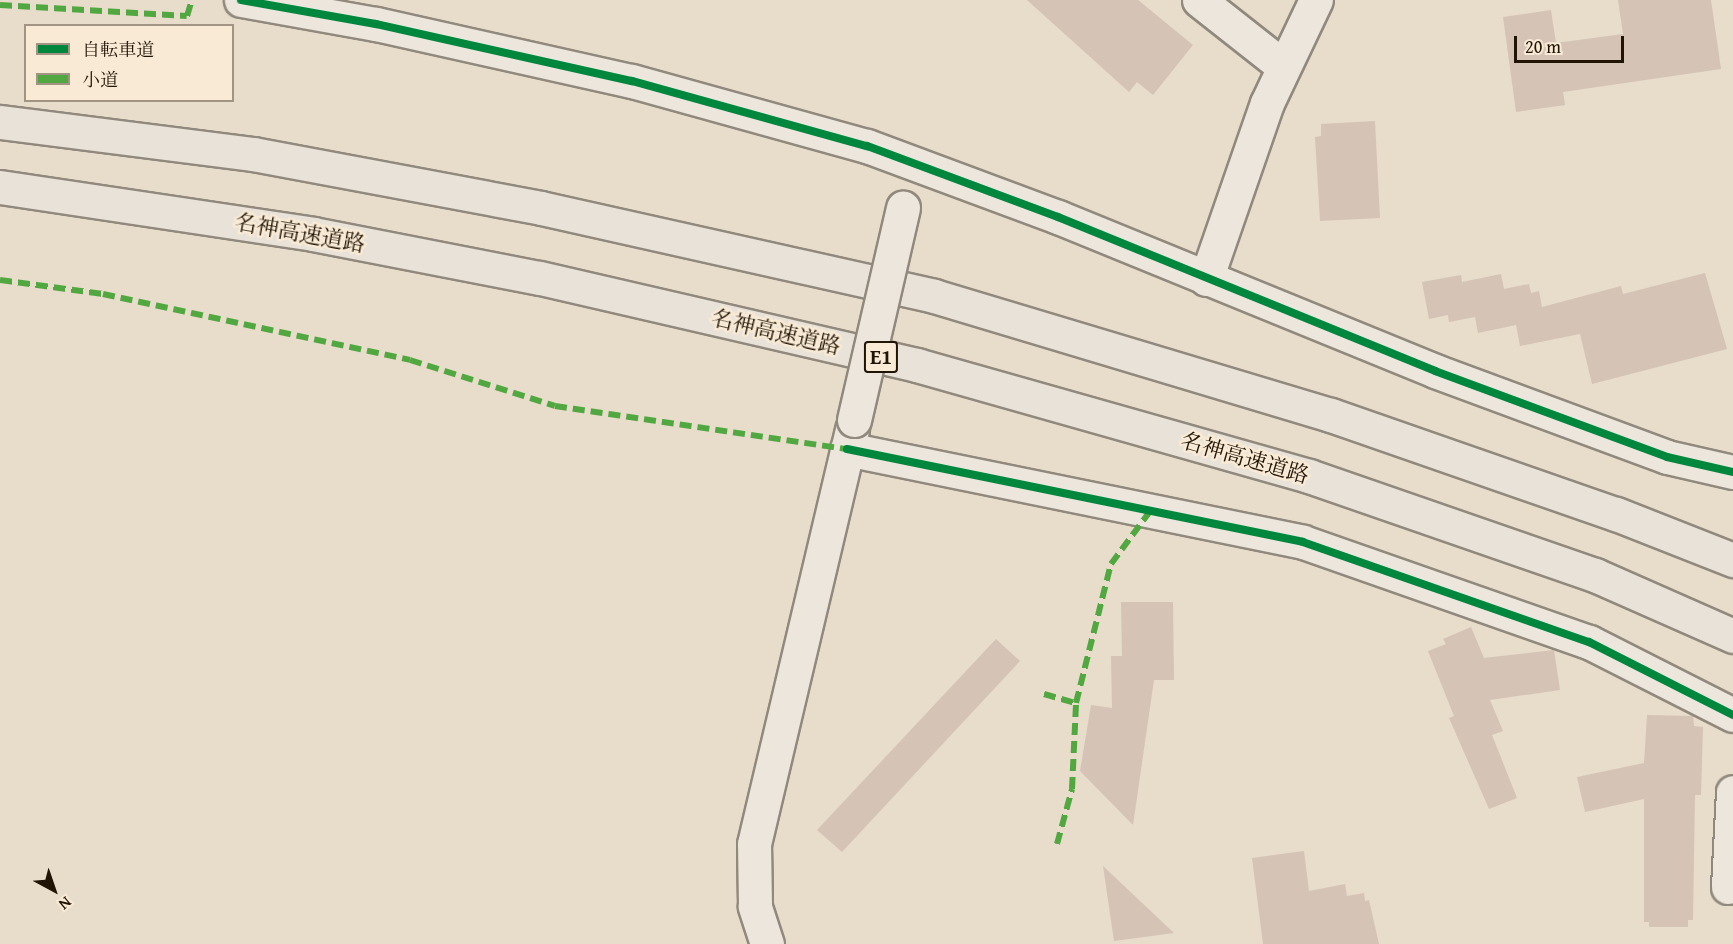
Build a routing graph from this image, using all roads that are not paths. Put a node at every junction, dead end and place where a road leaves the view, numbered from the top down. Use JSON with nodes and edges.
{"nodes":[{"id":1,"x":241,"y":0,"type":"edge"},
{"id":2,"x":1199,"y":0,"type":"edge"},
{"id":3,"x":1316,"y":0,"type":"edge"},
{"id":4,"x":378,"y":12,"type":"edge"},
{"id":5,"x":1284,"y":66,"type":"junction"},
{"id":6,"x":0,"y":122,"type":"edge"},
{"id":7,"x":913,"y":164,"type":"junction"},
{"id":8,"x":0,"y":187,"type":"edge"},
{"id":9,"x":1206,"y":279,"type":"junction"},
{"id":10,"x":850,"y":434,"type":"junction"},
{"id":11,"x":1733,"y":472,"type":"edge"},
{"id":12,"x":1733,"y":560,"type":"edge"},
{"id":13,"x":1733,"y":636,"type":"edge"},
{"id":14,"x":1733,"y":715,"type":"edge"},
{"id":15,"x":1733,"y":792,"type":"edge"},
{"id":16,"x":1728,"y":887,"type":"dead end"},
{"id":17,"x":767,"y":944,"type":"edge"}],
"edges":[{"from":1,"to":4,"type":"street"},
{"from":2,"to":5,"type":"street"},
{"from":3,"to":5,"type":"street"},
{"from":4,"to":7,"type":"street"},
{"from":5,"to":9,"type":"street"},
{"from":6,"to":12,"type":"highway"},
{"from":7,"to":9,"type":"street"},
{"from":7,"to":10,"type":"street","bridge":true},
{"from":8,"to":13,"type":"highway","name":"名神高速道路","number":"E1"},
{"from":9,"to":11,"type":"street"},
{"from":10,"to":14,"type":"street"},
{"from":10,"to":17,"type":"street"},
{"from":15,"to":16,"type":"street"}]}
